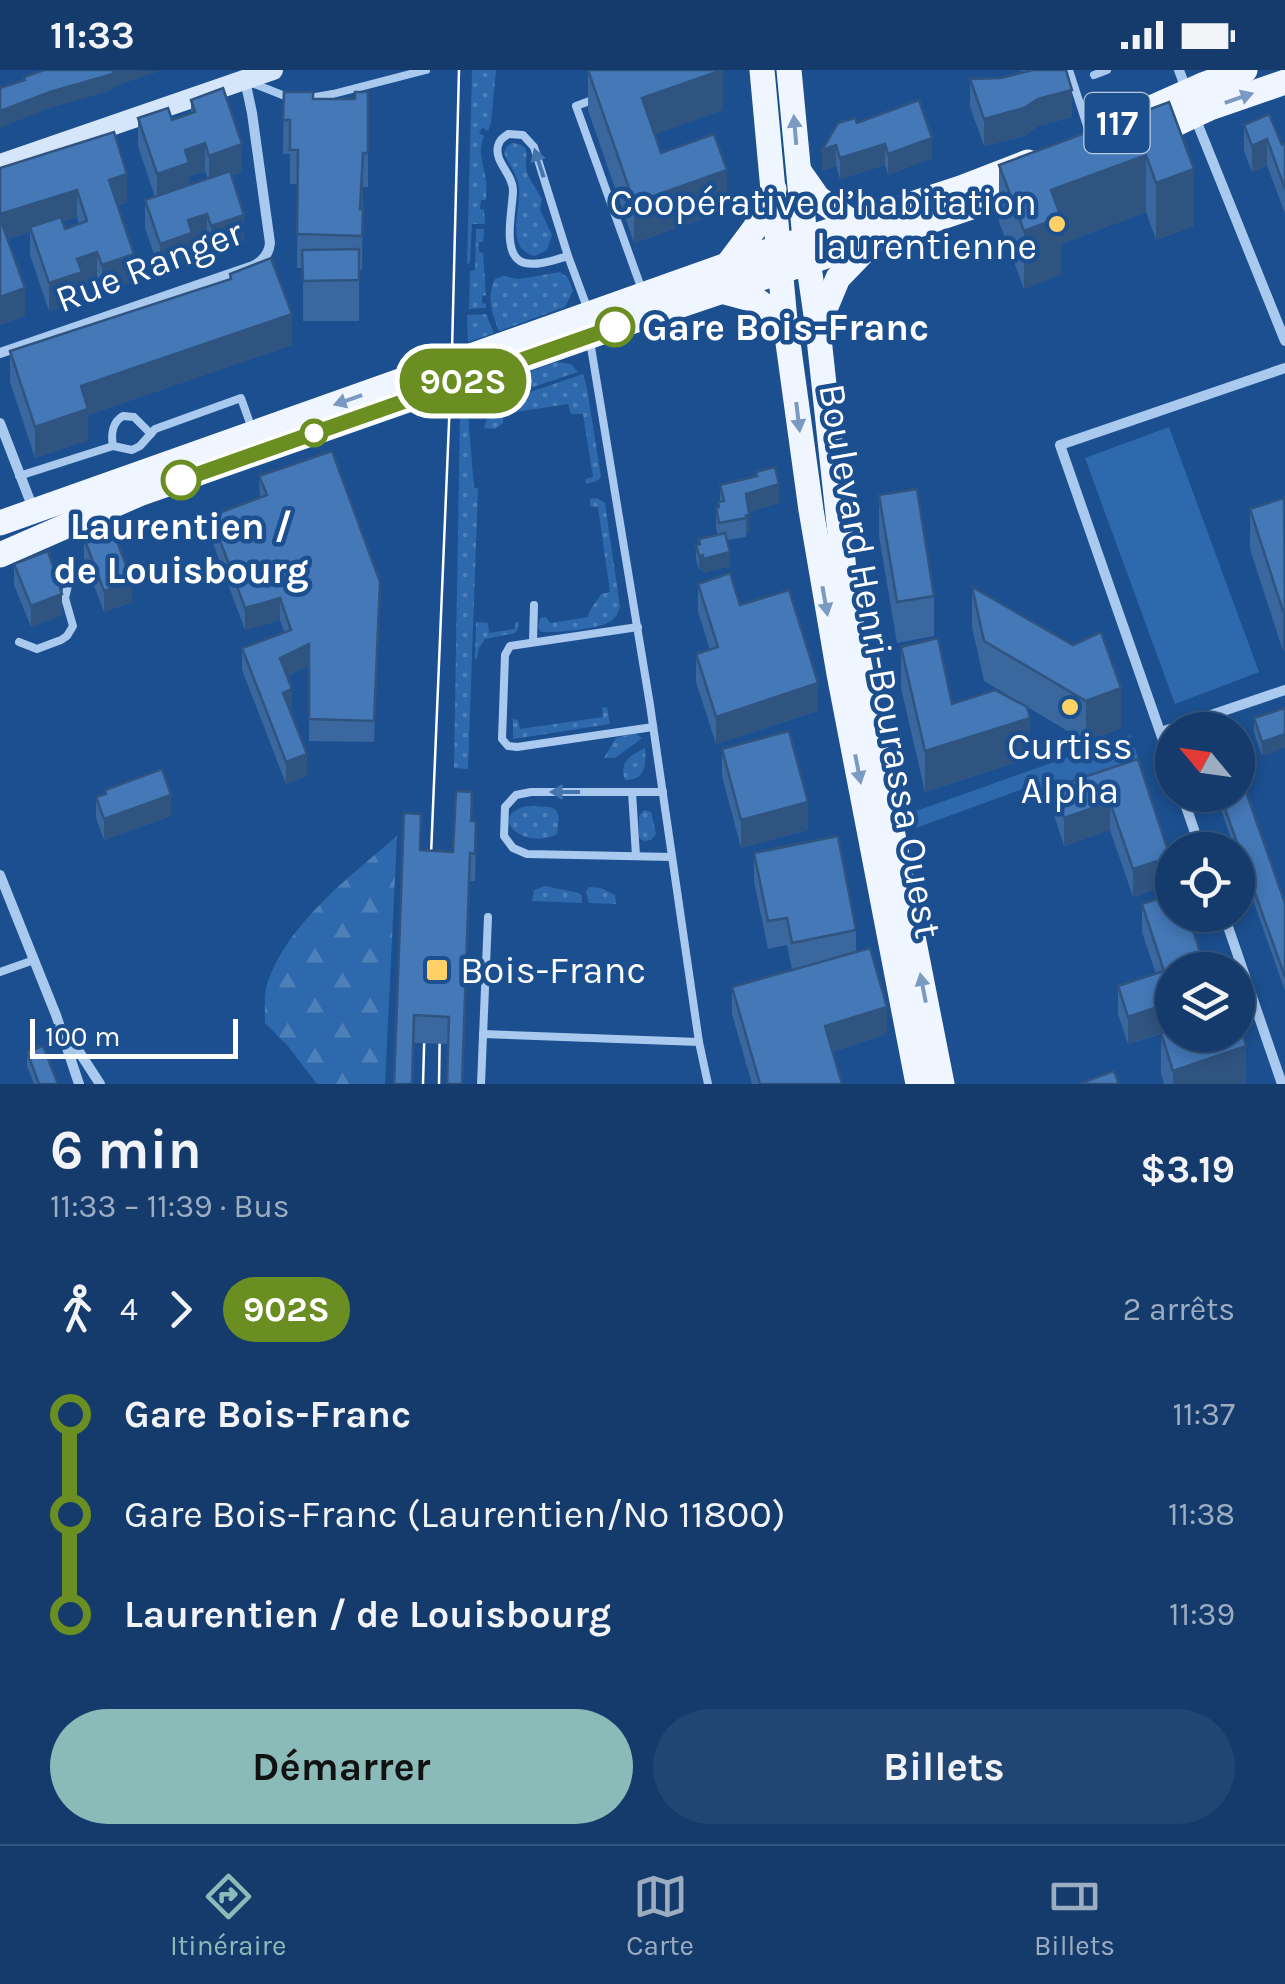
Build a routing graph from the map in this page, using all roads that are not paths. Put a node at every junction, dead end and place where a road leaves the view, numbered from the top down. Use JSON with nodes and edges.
{"nodes":[{"id":1,"x":273,"y":70,"type":"edge"},
{"id":2,"x":426,"y":70,"type":"edge"},
{"id":3,"x":762,"y":70,"type":"edge"},
{"id":4,"x":789,"y":70,"type":"edge"},
{"id":5,"x":1069,"y":70,"type":"edge"},
{"id":6,"x":1107,"y":70,"type":"edge"},
{"id":7,"x":1245,"y":70,"type":"edge"},
{"id":8,"x":245,"y":75,"type":"edge"},
{"id":9,"x":1094,"y":75,"type":"dead end"},
{"id":10,"x":1285,"y":82,"type":"edge"},
{"id":11,"x":1187,"y":93,"type":"edge"},
{"id":12,"x":610,"y":94,"type":"edge"},
{"id":13,"x":1090,"y":135,"type":"junction"},
{"id":14,"x":1124,"y":148,"type":"edge"},
{"id":15,"x":1055,"y":159,"type":"junction"},
{"id":16,"x":0,"y":164,"type":"edge"},
{"id":17,"x":798,"y":171,"type":"junction"},
{"id":18,"x":774,"y":189,"type":"junction"},
{"id":19,"x":852,"y":224,"type":"junction"},
{"id":20,"x":876,"y":240,"type":"junction"},
{"id":21,"x":807,"y":250,"type":"junction"},
{"id":22,"x":568,"y":256,"type":"junction"},
{"id":23,"x":780,"y":259,"type":"junction"},
{"id":24,"x":728,"y":264,"type":"junction"},
{"id":25,"x":722,"y":291,"type":"junction"},
{"id":26,"x":644,"y":295,"type":"junction"},
{"id":27,"x":785,"y":321,"type":"junction"},
{"id":28,"x":590,"y":326,"type":"junction"},
{"id":29,"x":818,"y":329,"type":"junction"},
{"id":30,"x":1285,"y":341,"type":"edge"},
{"id":31,"x":0,"y":353,"type":"edge"},
{"id":32,"x":470,"y":368,"type":"junction"},
{"id":33,"x":1285,"y":368,"type":"edge"},
{"id":34,"x":0,"y":424,"type":"edge"},
{"id":35,"x":253,"y":432,"type":"junction"},
{"id":36,"x":151,"y":434,"type":"junction"},
{"id":37,"x":113,"y":446,"type":"junction"},
{"id":38,"x":144,"y":458,"type":"junction"},
{"id":39,"x":19,"y":476,"type":"junction"},
{"id":40,"x":33,"y":510,"type":"junction"},
{"id":41,"x":0,"y":522,"type":"edge"},
{"id":42,"x":44,"y":535,"type":"junction"},
{"id":43,"x":0,"y":555,"type":"edge"},
{"id":44,"x":69,"y":581,"type":"dead end"},
{"id":45,"x":534,"y":605,"type":"dead end"},
{"id":46,"x":638,"y":627,"type":"junction"},
{"id":47,"x":533,"y":641,"type":"junction"},
{"id":48,"x":19,"y":642,"type":"dead end"},
{"id":49,"x":1285,"y":690,"type":"edge"},
{"id":50,"x":1220,"y":712,"type":"edge"},
{"id":51,"x":1155,"y":715,"type":"edge"},
{"id":52,"x":653,"y":726,"type":"junction"},
{"id":53,"x":632,"y":792,"type":"junction"},
{"id":54,"x":663,"y":792,"type":"junction"},
{"id":55,"x":636,"y":856,"type":"junction"},
{"id":56,"x":672,"y":857,"type":"junction"},
{"id":57,"x":0,"y":875,"type":"edge"},
{"id":58,"x":488,"y":917,"type":"dead end"},
{"id":59,"x":1230,"y":932,"type":"edge"},
{"id":60,"x":34,"y":960,"type":"junction"},
{"id":61,"x":0,"y":972,"type":"edge"},
{"id":62,"x":56,"y":1015,"type":"junction"},
{"id":63,"x":483,"y":1034,"type":"junction"},
{"id":64,"x":699,"y":1042,"type":"junction"},
{"id":65,"x":79,"y":1084,"type":"edge"},
{"id":66,"x":100,"y":1084,"type":"edge"},
{"id":67,"x":481,"y":1084,"type":"edge"},
{"id":68,"x":708,"y":1084,"type":"edge"},
{"id":69,"x":918,"y":1084,"type":"edge"},
{"id":70,"x":942,"y":1084,"type":"edge"},
{"id":71,"x":1282,"y":1084,"type":"edge"}],
"edges":[{"from":1,"to":8,"type":"street"},
{"from":2,"to":8,"type":"lane"},
{"from":3,"to":18,"type":"main road","name":"Boulevard Henri-Bourassa Ouest"},
{"from":17,"to":4,"type":"main road","name":"Boulevard Henri-Bourassa Ouest","one_way":true},
{"from":5,"to":13,"type":"lane"},
{"from":6,"to":9,"type":"lane"},
{"from":7,"to":11,"type":"main road","number":"117"},
{"from":8,"to":16,"type":"street"},
{"from":8,"to":31,"type":"street","name":"Rue Ranger"},
{"from":11,"to":10,"type":"main road","number":"117","one_way":true},
{"from":11,"to":13,"type":"main road","number":"117"},
{"from":11,"to":14,"type":"main road","number":"117"},
{"from":11,"to":30,"type":"street"},
{"from":12,"to":26,"type":"lane"},
{"from":13,"to":15,"type":"main road","number":"117"},
{"from":15,"to":19,"type":"main road","number":"117"},
{"from":15,"to":20,"type":"main road","number":"117"},
{"from":17,"to":19,"type":"main road"},
{"from":17,"to":21,"type":"main road","name":"Boulevard Henri-Bourassa Ouest"},
{"from":18,"to":23,"type":"main road","name":"Boulevard Henri-Bourassa Ouest"},
{"from":18,"to":24,"type":"main road"},
{"from":19,"to":21,"type":"main road","number":"117"},
{"from":20,"to":21,"type":"main road","number":"117"},
{"from":20,"to":29,"type":"main road"},
{"from":21,"to":23,"type":"main road","number":"117"},
{"from":21,"to":29,"type":"main road","name":"Boulevard Henri-Bourassa Ouest"},
{"from":22,"to":22,"type":"lane","one_way":true},
{"from":22,"to":28,"type":"lane"},
{"from":23,"to":24,"type":"main road","number":"117"},
{"from":23,"to":25,"type":"main road","number":"117"},
{"from":23,"to":27,"type":"main road","name":"Boulevard Henri-Bourassa Ouest"},
{"from":24,"to":26,"type":"main road","number":"117"},
{"from":25,"to":27,"type":"main road"},
{"from":25,"to":28,"type":"main road","number":"117"},
{"from":26,"to":28,"type":"main road","number":"117"},
{"from":27,"to":69,"type":"main road","name":"Boulevard Henri-Bourassa Ouest","one_way":true},
{"from":28,"to":32,"type":"main road","number":"117"},
{"from":28,"to":46,"type":"lane"},
{"from":70,"to":29,"type":"main road","name":"Boulevard Henri-Bourassa Ouest","one_way":true},
{"from":32,"to":35,"type":"main road","number":"117","one_way":true},
{"from":32,"to":42,"type":"main road","number":"117"},
{"from":33,"to":51,"type":"street"},
{"from":34,"to":39,"type":"street"},
{"from":35,"to":36,"type":"lane"},
{"from":35,"to":38,"type":"main road","number":"117"},
{"from":36,"to":37,"type":"lane"},
{"from":36,"to":38,"type":"lane"},
{"from":37,"to":38,"type":"lane"},
{"from":37,"to":39,"type":"lane"},
{"from":38,"to":40,"type":"main road","number":"117"},
{"from":39,"to":40,"type":"street"},
{"from":40,"to":41,"type":"main road","number":"117"},
{"from":40,"to":42,"type":"street"},
{"from":42,"to":43,"type":"main road","number":"117"},
{"from":44,"to":48,"type":"lane"},
{"from":45,"to":47,"type":"lane"},
{"from":46,"to":47,"type":"lane"},
{"from":46,"to":52,"type":"lane"},
{"from":47,"to":52,"type":"lane"},
{"from":49,"to":50,"type":"street"},
{"from":52,"to":54,"type":"lane"},
{"from":53,"to":54,"type":"lane"},
{"from":53,"to":55,"type":"lane"},
{"from":53,"to":55,"type":"lane","one_way":true},
{"from":54,"to":56,"type":"lane"},
{"from":55,"to":56,"type":"lane"},
{"from":56,"to":64,"type":"lane"},
{"from":57,"to":60,"type":"street"},
{"from":58,"to":63,"type":"lane"},
{"from":59,"to":71,"type":"street"},
{"from":60,"to":61,"type":"lane"},
{"from":60,"to":62,"type":"street"},
{"from":62,"to":65,"type":"street"},
{"from":62,"to":66,"type":"street"},
{"from":63,"to":64,"type":"lane"},
{"from":63,"to":67,"type":"lane"},
{"from":64,"to":68,"type":"lane"}]}
